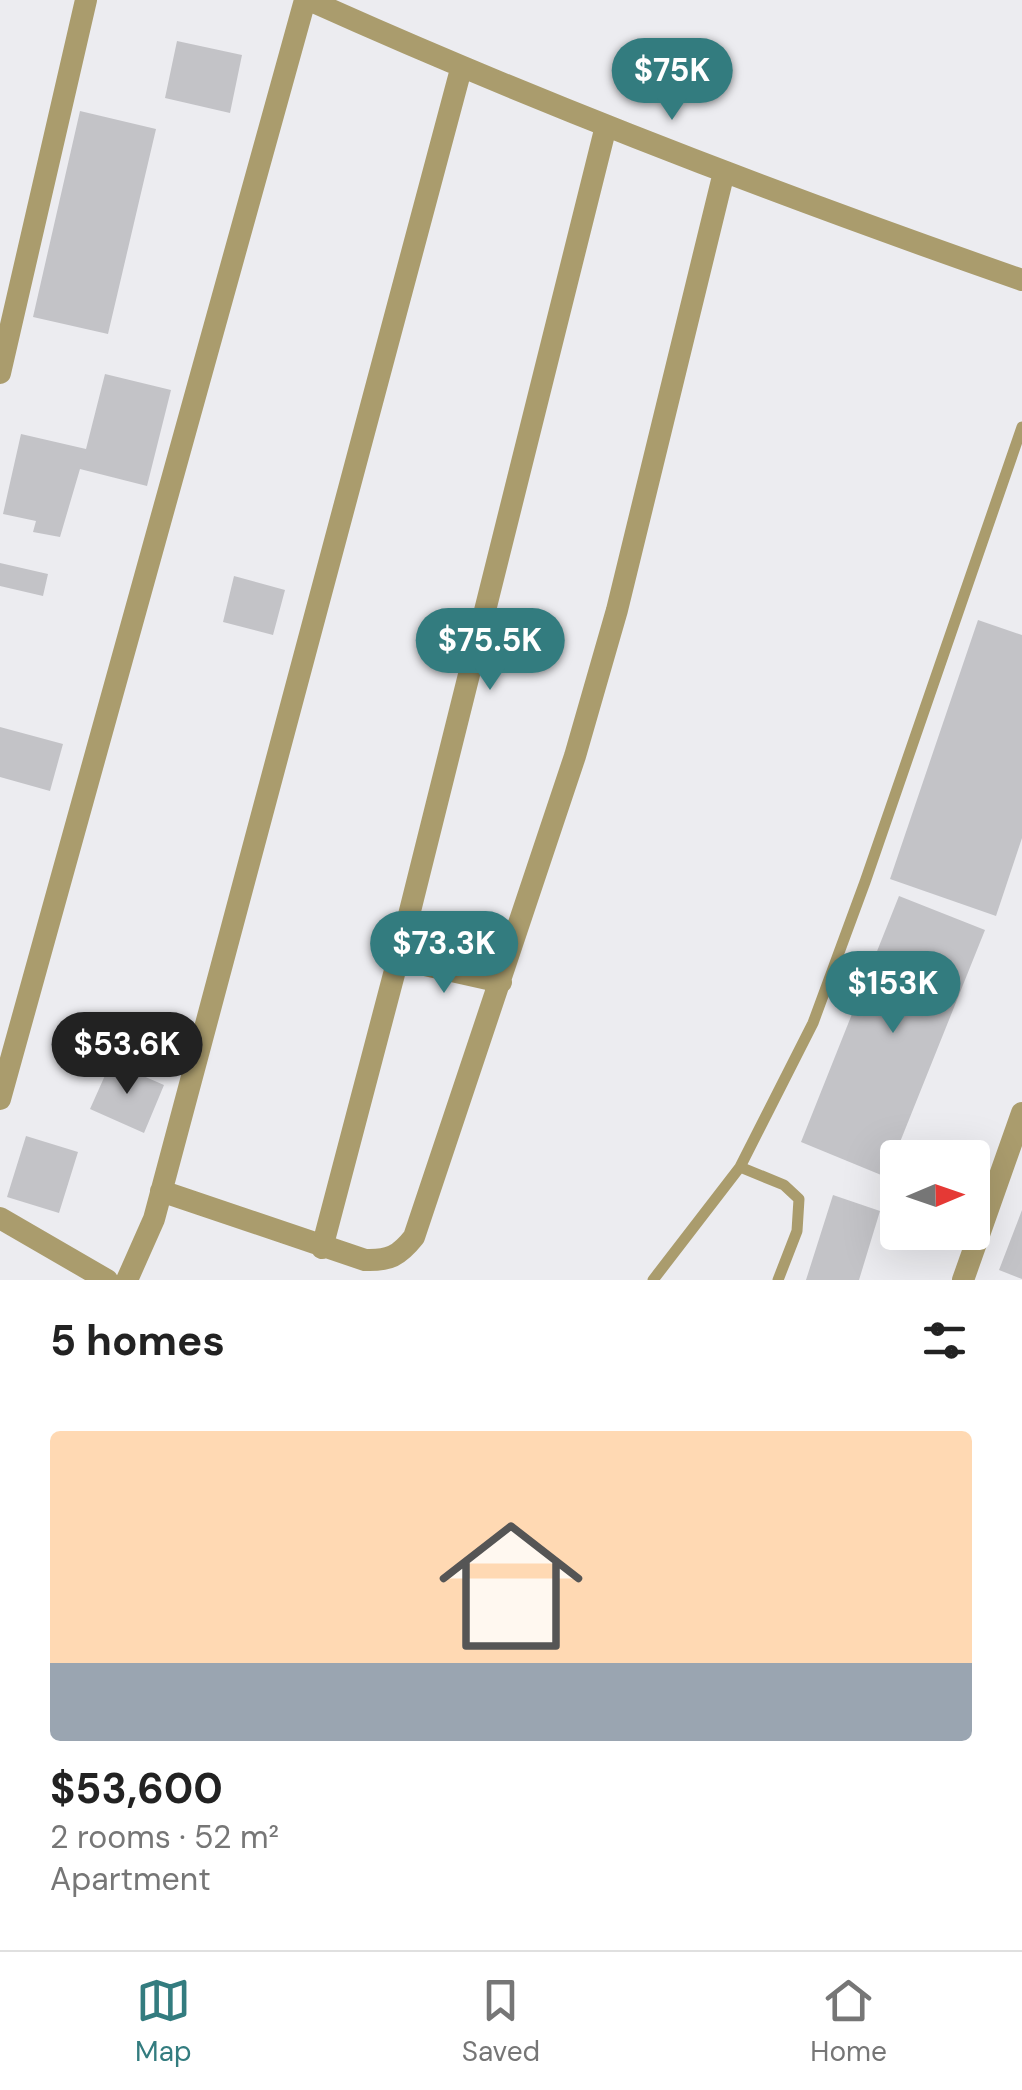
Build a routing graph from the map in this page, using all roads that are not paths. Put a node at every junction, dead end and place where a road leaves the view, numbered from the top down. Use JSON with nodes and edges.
{"nodes":[{"id":1,"x":86,"y":0,"type":"edge"},
{"id":2,"x":307,"y":0,"type":"edge"},
{"id":3,"x":461,"y":69,"type":"junction"},
{"id":4,"x":606,"y":126,"type":"junction"},
{"id":5,"x":724,"y":172,"type":"junction"},
{"id":6,"x":1022,"y":280,"type":"edge"},
{"id":7,"x":0,"y":373,"type":"edge"},
{"id":8,"x":1022,"y":427,"type":"edge"},
{"id":9,"x":398,"y":959,"type":"junction"},
{"id":10,"x":501,"y":982,"type":"junction"},
{"id":11,"x":0,"y":1099,"type":"edge"},
{"id":12,"x":1022,"y":1113,"type":"edge"},
{"id":13,"x":740,"y":1167,"type":"junction"},
{"id":14,"x":161,"y":1191,"type":"junction"},
{"id":15,"x":0,"y":1218,"type":"edge"},
{"id":16,"x":322,"y":1248,"type":"junction"},
{"id":17,"x":107,"y":1280,"type":"edge"},
{"id":18,"x":127,"y":1280,"type":"edge"},
{"id":19,"x":653,"y":1280,"type":"edge"},
{"id":20,"x":778,"y":1280,"type":"edge"},
{"id":21,"x":963,"y":1280,"type":"edge"}],
"edges":[{"from":1,"to":7,"type":"street"},
{"from":2,"to":3,"type":"street"},
{"from":2,"to":11,"type":"street"},
{"from":3,"to":4,"type":"street"},
{"from":3,"to":14,"type":"street"},
{"from":4,"to":5,"type":"street"},
{"from":4,"to":9,"type":"street"},
{"from":5,"to":6,"type":"street"},
{"from":5,"to":10,"type":"street"},
{"from":8,"to":13,"type":"lane"},
{"from":9,"to":10,"type":"street"},
{"from":9,"to":16,"type":"street"},
{"from":10,"to":16,"type":"street"},
{"from":12,"to":21,"type":"street"},
{"from":13,"to":19,"type":"lane"},
{"from":13,"to":20,"type":"lane"},
{"from":14,"to":16,"type":"street"},
{"from":14,"to":18,"type":"street"},
{"from":15,"to":17,"type":"street"}]}
